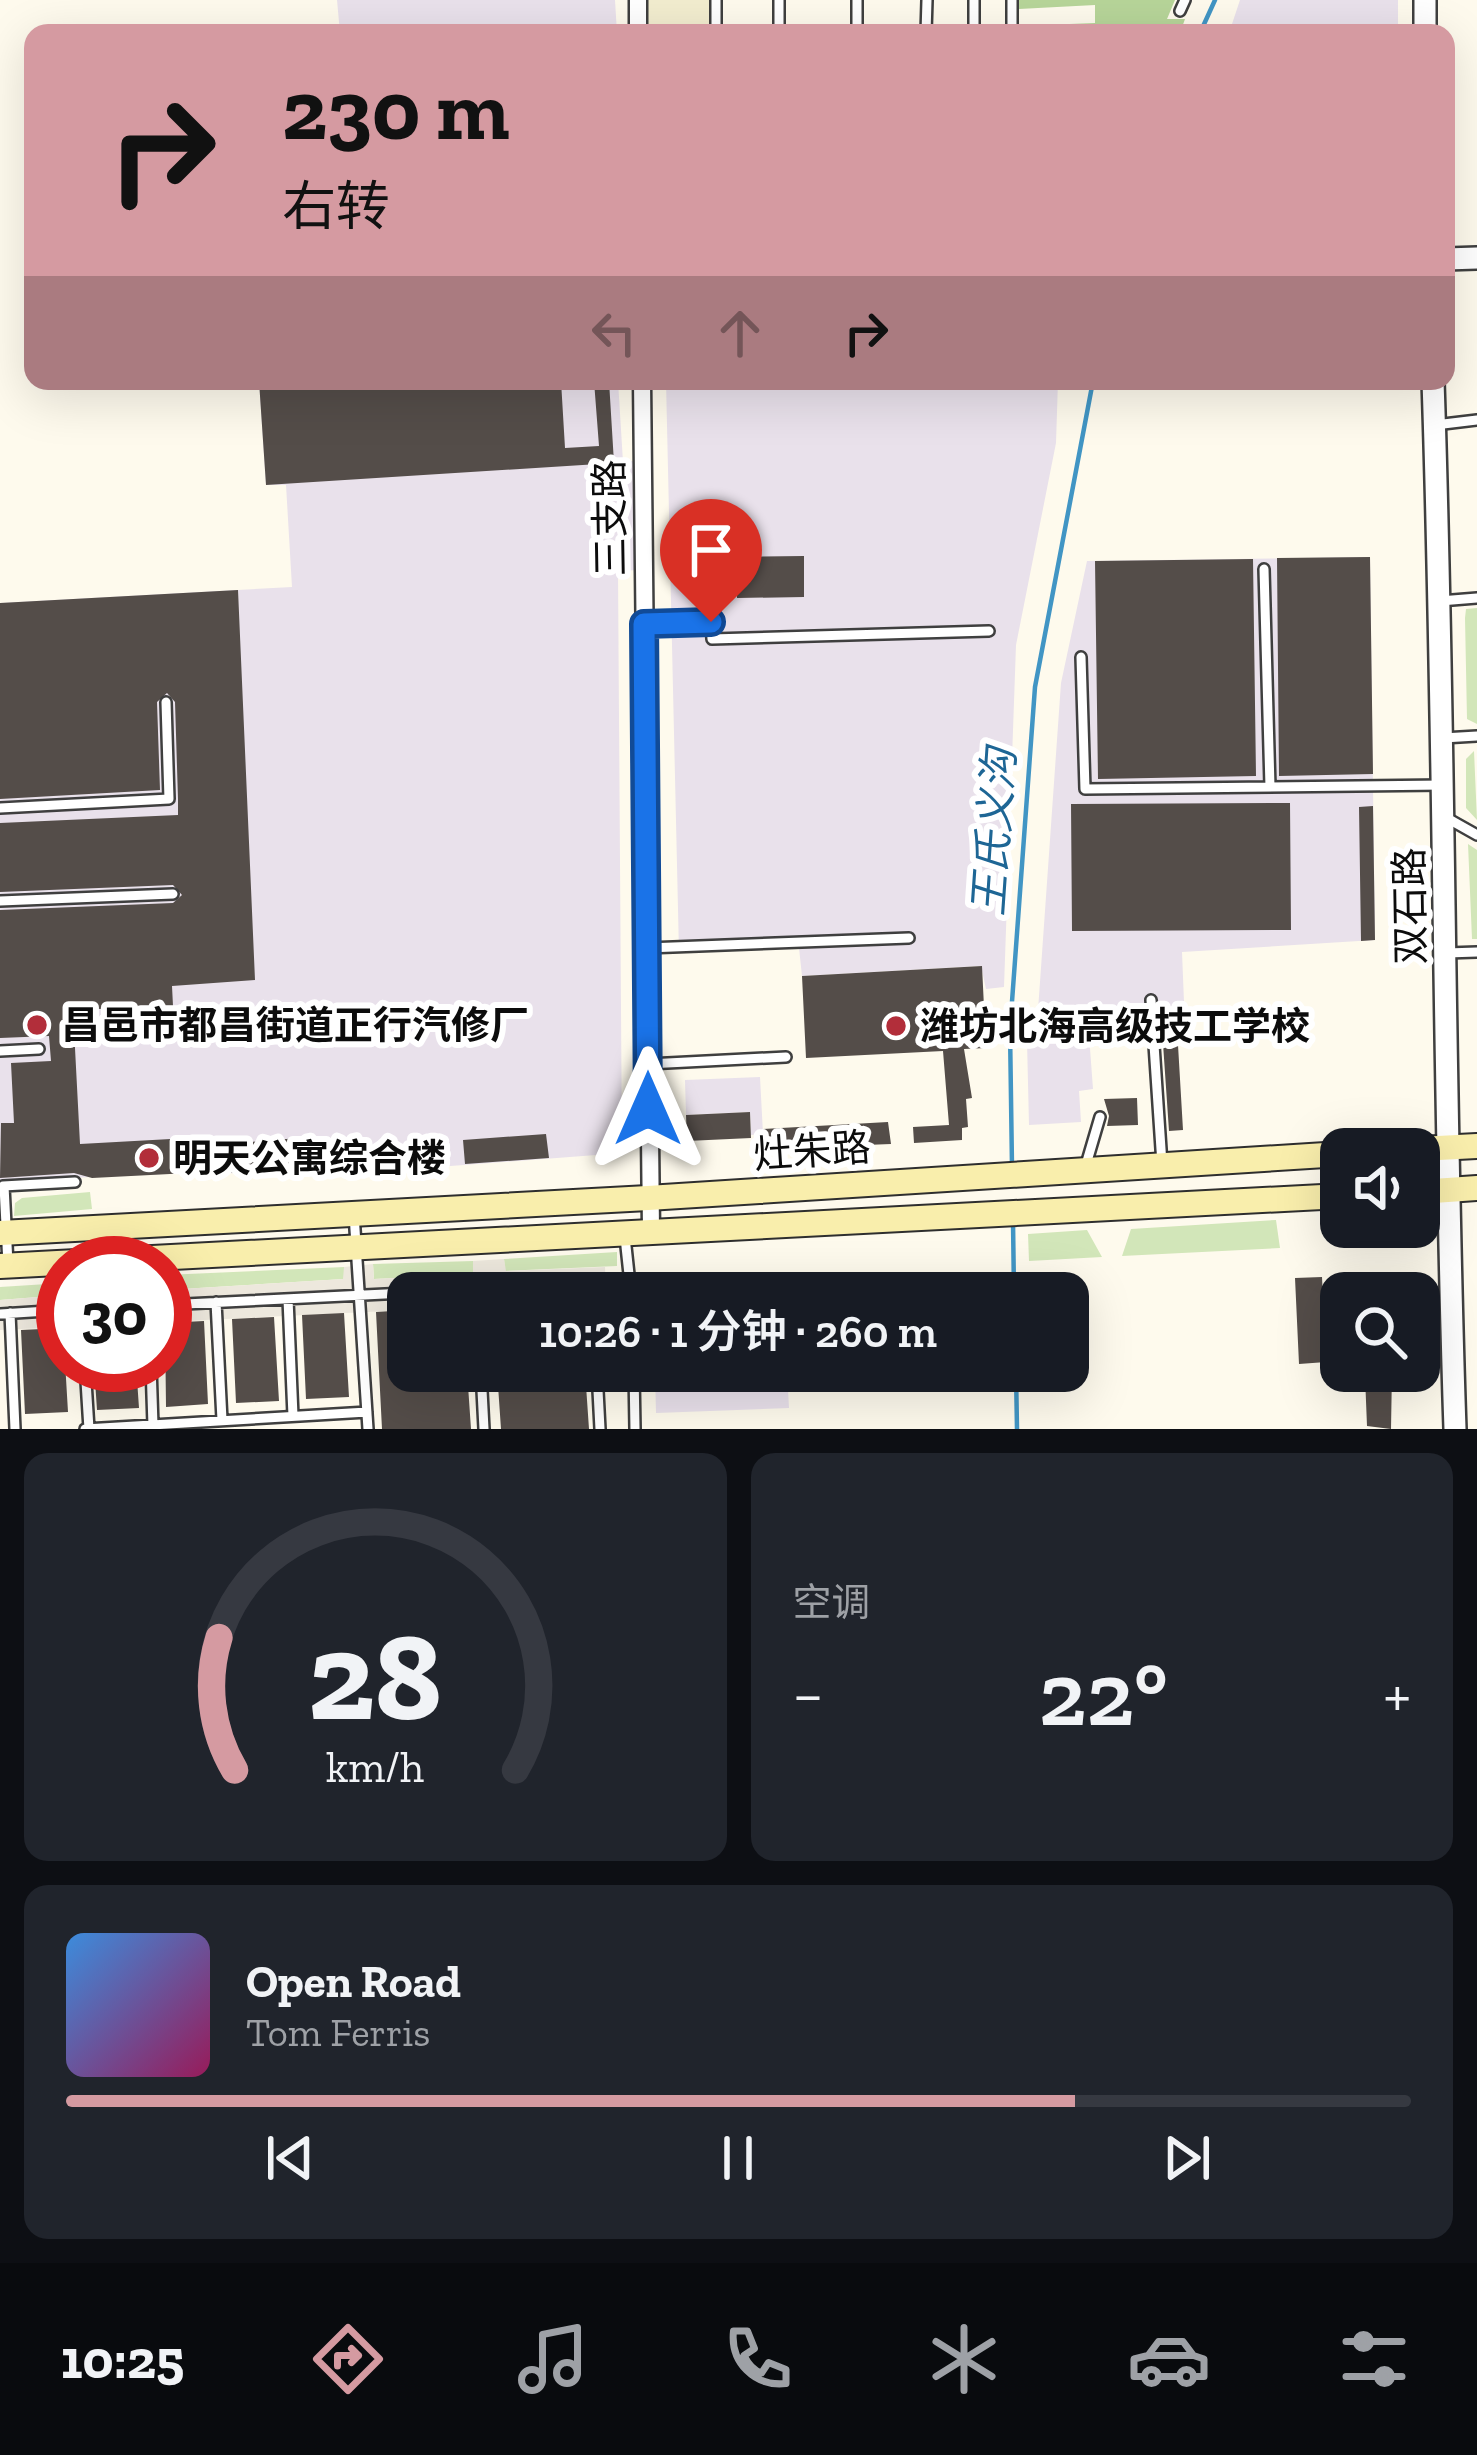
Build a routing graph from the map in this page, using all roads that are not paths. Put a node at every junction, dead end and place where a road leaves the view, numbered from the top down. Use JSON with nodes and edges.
{"nodes":[{"id":1,"x":642,"y":390,"type":"edge"},
{"id":2,"x":1433,"y":390,"type":"edge"},
{"id":3,"x":1477,"y":420,"type":"edge"},
{"id":4,"x":1435,"y":425,"type":"junction"},
{"id":5,"x":1264,"y":569,"type":"dead end"},
{"id":6,"x":1477,"y":598,"type":"edge"},
{"id":7,"x":1440,"y":601,"type":"junction"},
{"id":8,"x":644,"y":624,"type":"junction"},
{"id":9,"x":989,"y":631,"type":"dead end"},
{"id":10,"x":1081,"y":657,"type":"dead end"},
{"id":11,"x":166,"y":701,"type":"dead end"},
{"id":12,"x":1477,"y":736,"type":"edge"},
{"id":13,"x":1443,"y":738,"type":"junction"},
{"id":14,"x":1444,"y":785,"type":"junction"},
{"id":15,"x":1270,"y":787,"type":"junction"},
{"id":16,"x":0,"y":808,"type":"edge"},
{"id":17,"x":1444,"y":817,"type":"junction"},
{"id":18,"x":1477,"y":835,"type":"edge"},
{"id":19,"x":173,"y":894,"type":"dead end"},
{"id":20,"x":0,"y":901,"type":"edge"},
{"id":21,"x":909,"y":938,"type":"dead end"},
{"id":22,"x":647,"y":948,"type":"junction"},
{"id":23,"x":1477,"y":952,"type":"edge"},
{"id":24,"x":1447,"y":953,"type":"junction"},
{"id":25,"x":1151,"y":1000,"type":"dead end"},
{"id":26,"x":39,"y":1049,"type":"dead end"},
{"id":27,"x":0,"y":1051,"type":"edge"},
{"id":28,"x":787,"y":1058,"type":"dead end"},
{"id":29,"x":648,"y":1064,"type":"junction"},
{"id":30,"x":1100,"y":1118,"type":"dead end"},
{"id":31,"x":1477,"y":1146,"type":"edge"},
{"id":32,"x":1440,"y":1148,"type":"edge"},
{"id":33,"x":1445,"y":1148,"type":"junction"},
{"id":34,"x":1320,"y":1155,"type":"edge"},
{"id":35,"x":1162,"y":1164,"type":"junction"},
{"id":36,"x":1085,"y":1168,"type":"junction"},
{"id":37,"x":76,"y":1182,"type":"dead end"},
{"id":38,"x":2,"y":1186,"type":"edge"},
{"id":39,"x":1477,"y":1188,"type":"edge"},
{"id":40,"x":1440,"y":1190,"type":"edge"},
{"id":41,"x":1447,"y":1190,"type":"junction"},
{"id":42,"x":1320,"y":1197,"type":"edge"},
{"id":43,"x":648,"y":1198,"type":"junction"},
{"id":44,"x":353,"y":1214,"type":"junction"},
{"id":45,"x":144,"y":1226,"type":"junction"},
{"id":46,"x":651,"y":1230,"type":"junction"},
{"id":47,"x":625,"y":1232,"type":"junction"},
{"id":48,"x":3,"y":1233,"type":"edge"},
{"id":49,"x":145,"y":1236,"type":"edge"},
{"id":50,"x":356,"y":1246,"type":"junction"},
{"id":51,"x":192,"y":1257,"type":"edge"},
{"id":52,"x":36,"y":1264,"type":"edge"},
{"id":53,"x":4,"y":1265,"type":"edge"},
{"id":54,"x":629,"y":1272,"type":"edge"},
{"id":55,"x":387,"y":1294,"type":"edge"},
{"id":56,"x":360,"y":1295,"type":"junction"},
{"id":57,"x":288,"y":1299,"type":"junction"},
{"id":58,"x":216,"y":1303,"type":"junction"},
{"id":59,"x":192,"y":1304,"type":"edge"},
{"id":60,"x":36,"y":1311,"type":"edge"},
{"id":61,"x":5,"y":1313,"type":"edge"},
{"id":62,"x":86,"y":1392,"type":"edge"},
{"id":63,"x":152,"y":1392,"type":"edge"},
{"id":64,"x":482,"y":1392,"type":"edge"},
{"id":65,"x":598,"y":1392,"type":"edge"},
{"id":66,"x":634,"y":1392,"type":"edge"},
{"id":67,"x":367,"y":1412,"type":"junction"},
{"id":68,"x":293,"y":1416,"type":"junction"},
{"id":69,"x":222,"y":1420,"type":"junction"},
{"id":70,"x":15,"y":1429,"type":"edge"},
{"id":71,"x":87,"y":1429,"type":"edge"},
{"id":72,"x":153,"y":1429,"type":"edge"},
{"id":73,"x":368,"y":1429,"type":"edge"},
{"id":74,"x":484,"y":1429,"type":"edge"},
{"id":75,"x":601,"y":1429,"type":"edge"},
{"id":76,"x":635,"y":1429,"type":"edge"},
{"id":77,"x":1455,"y":1429,"type":"edge"}],
"edges":[{"from":1,"to":8,"type":"street","name":"三支路"},
{"from":2,"to":4,"type":"street","name":"双石路"},
{"from":3,"to":4,"type":"lane"},
{"from":4,"to":7,"type":"street","name":"双石路"},
{"from":5,"to":15,"type":"lane"},
{"from":6,"to":7,"type":"lane"},
{"from":7,"to":13,"type":"street","name":"双石路"},
{"from":8,"to":9,"type":"lane"},
{"from":8,"to":22,"type":"street","name":"三支路"},
{"from":10,"to":15,"type":"lane"},
{"from":11,"to":16,"type":"lane"},
{"from":12,"to":13,"type":"lane"},
{"from":13,"to":14,"type":"street","name":"双石路"},
{"from":14,"to":15,"type":"lane"},
{"from":14,"to":17,"type":"street","name":"双石路"},
{"from":17,"to":18,"type":"lane"},
{"from":17,"to":24,"type":"street","name":"双石路"},
{"from":19,"to":20,"type":"lane"},
{"from":21,"to":22,"type":"lane"},
{"from":22,"to":29,"type":"street","name":"三支路"},
{"from":23,"to":24,"type":"lane"},
{"from":24,"to":33,"type":"street","name":"双石路"},
{"from":25,"to":35,"type":"lane"},
{"from":26,"to":27,"type":"lane"},
{"from":28,"to":29,"type":"lane"},
{"from":29,"to":43,"type":"street","name":"三支路"},
{"from":30,"to":36,"type":"lane"},
{"from":31,"to":33,"type":"main road"},
{"from":32,"to":33,"type":"main road"},
{"from":33,"to":41,"type":"street","name":"双石路"},
{"from":34,"to":35,"type":"main road","name":"灶朱路"},
{"from":35,"to":36,"type":"main road","name":"灶朱路"},
{"from":36,"to":43,"type":"main road","name":"灶朱路"},
{"from":37,"to":38,"type":"lane"},
{"from":38,"to":48,"type":"lane"},
{"from":39,"to":41,"type":"main road"},
{"from":40,"to":41,"type":"main road"},
{"from":41,"to":77,"type":"street","name":"双石路"},
{"from":42,"to":46,"type":"main road","name":"灶朱路"},
{"from":43,"to":44,"type":"main road","name":"灶朱路"},
{"from":43,"to":46,"type":"street","name":"三支路"},
{"from":44,"to":45,"type":"main road","name":"灶朱路"},
{"from":44,"to":50,"type":"lane"},
{"from":45,"to":48,"type":"main road","name":"灶朱路"},
{"from":45,"to":49,"type":"lane"},
{"from":46,"to":47,"type":"main road","name":"灶朱路"},
{"from":47,"to":50,"type":"main road","name":"灶朱路"},
{"from":47,"to":54,"type":"lane"},
{"from":48,"to":53,"type":"lane"},
{"from":50,"to":51,"type":"main road","name":"灶朱路"},
{"from":50,"to":56,"type":"lane"},
{"from":52,"to":53,"type":"main road","name":"灶朱路"},
{"from":55,"to":56,"type":"lane"},
{"from":56,"to":57,"type":"lane"},
{"from":56,"to":67,"type":"lane"},
{"from":57,"to":58,"type":"lane"},
{"from":57,"to":68,"type":"lane"},
{"from":58,"to":59,"type":"lane"},
{"from":58,"to":69,"type":"lane"},
{"from":60,"to":61,"type":"lane"},
{"from":61,"to":70,"type":"lane"},
{"from":62,"to":71,"type":"lane"},
{"from":63,"to":72,"type":"lane"},
{"from":64,"to":74,"type":"lane"},
{"from":65,"to":75,"type":"lane"},
{"from":66,"to":76,"type":"lane"},
{"from":67,"to":68,"type":"lane"},
{"from":67,"to":73,"type":"lane"},
{"from":68,"to":69,"type":"lane"},
{"from":69,"to":71,"type":"lane"}]}
